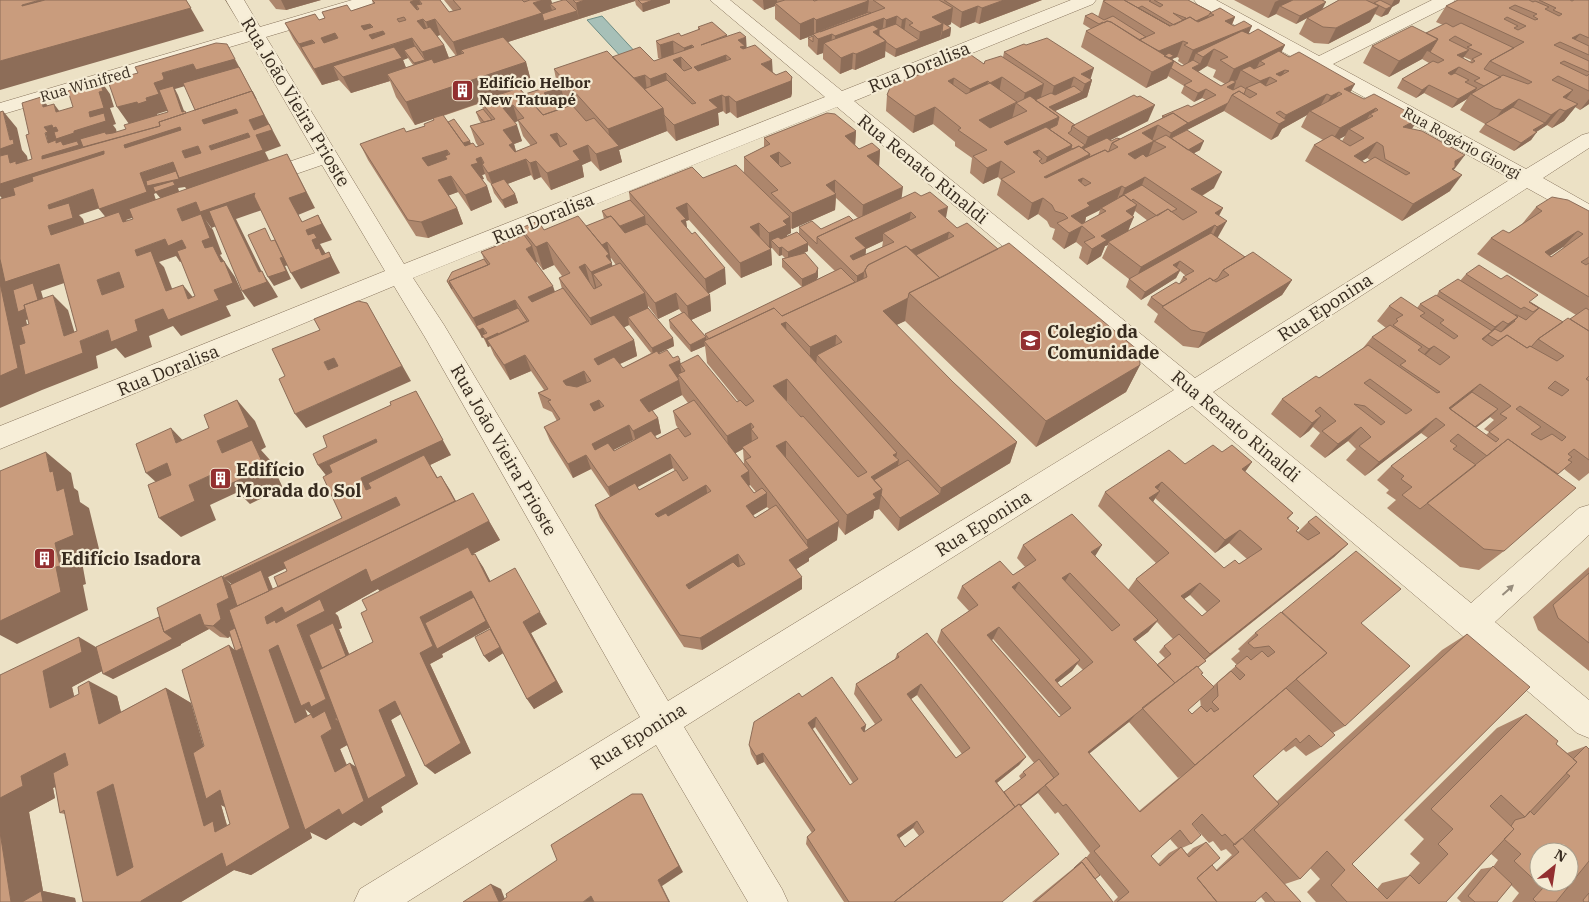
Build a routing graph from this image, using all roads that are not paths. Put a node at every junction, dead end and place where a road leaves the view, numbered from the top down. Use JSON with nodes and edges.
{"nodes":[{"id":1,"x":235,"y":0,"type":"edge"},
{"id":2,"x":371,"y":0,"type":"edge"},
{"id":3,"x":719,"y":0,"type":"edge"},
{"id":4,"x":1087,"y":0,"type":"edge"},
{"id":5,"x":1204,"y":0,"type":"edge"},
{"id":6,"x":1446,"y":0,"type":"edge"},
{"id":7,"x":256,"y":34,"type":"junction"},
{"id":8,"x":1319,"y":64,"type":"junction"},
{"id":9,"x":838,"y":99,"type":"junction"},
{"id":10,"x":0,"y":109,"type":"edge"},
{"id":11,"x":1589,"y":139,"type":"edge"},
{"id":12,"x":328,"y":156,"type":"junction"},
{"id":13,"x":1526,"y":178,"type":"junction"},
{"id":14,"x":236,"y":187,"type":"edge"},
{"id":15,"x":1589,"y":213,"type":"edge"},
{"id":16,"x":400,"y":276,"type":"junction"},
{"id":17,"x":1194,"y":392,"type":"junction"},
{"id":18,"x":0,"y":438,"type":"edge"},
{"id":19,"x":1589,"y":517,"type":"edge"},
{"id":20,"x":1472,"y":623,"type":"junction"},
{"id":21,"x":661,"y":721,"type":"junction"},
{"id":22,"x":1589,"y":722,"type":"edge"},
{"id":23,"x":373,"y":902,"type":"edge"},
{"id":24,"x":769,"y":902,"type":"edge"}],
"edges":[{"from":1,"to":7,"type":"street","name":"Rua João Vieira Prioste"},
{"from":2,"to":7,"type":"street","name":"Rua Winifred"},
{"from":3,"to":9,"type":"street","name":"Rua Renato Rinaldi"},
{"from":4,"to":9,"type":"street","name":"Rua Doralisa"},
{"from":5,"to":8,"type":"street","name":"Rua Rogério Giorgi"},
{"from":6,"to":8,"type":"street"},
{"from":7,"to":10,"type":"street","name":"Rua Winifred"},
{"from":7,"to":12,"type":"street","name":"Rua João Vieira Prioste"},
{"from":8,"to":13,"type":"street","name":"Rua Rogério Giorgi"},
{"from":9,"to":16,"type":"street","name":"Rua Doralisa"},
{"from":9,"to":17,"type":"street","name":"Rua Renato Rinaldi"},
{"from":11,"to":13,"type":"street","name":"Rua Eponina"},
{"from":12,"to":14,"type":"street"},
{"from":12,"to":16,"type":"street","name":"Rua João Vieira Prioste"},
{"from":13,"to":15,"type":"street","name":"Rua Rogério Giorgi"},
{"from":13,"to":17,"type":"street","name":"Rua Eponina"},
{"from":16,"to":18,"type":"street","name":"Rua Doralisa"},
{"from":16,"to":21,"type":"street","name":"Rua João Vieira Prioste"},
{"from":17,"to":20,"type":"street","name":"Rua Renato Rinaldi"},
{"from":17,"to":21,"type":"street","name":"Rua Eponina"},
{"from":20,"to":19,"type":"street","one_way":true},
{"from":20,"to":22,"type":"street","name":"Rua Renato Rinaldi"},
{"from":21,"to":23,"type":"street","name":"Rua Eponina"},
{"from":21,"to":24,"type":"street","name":"Rua João Vieira Prioste"}]}
